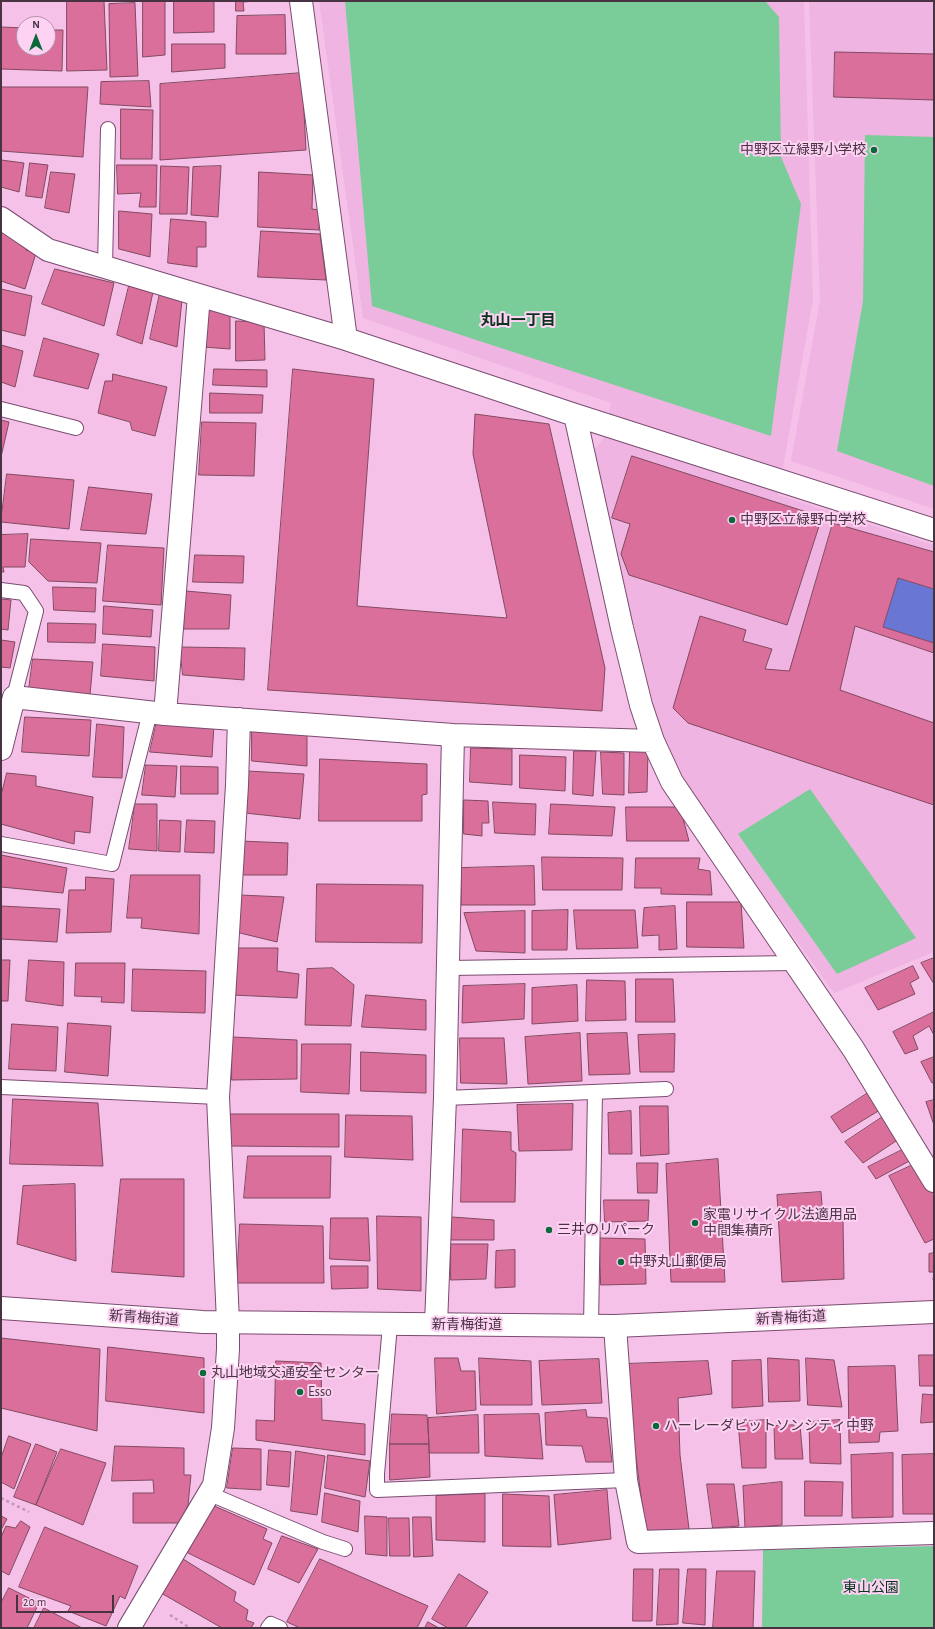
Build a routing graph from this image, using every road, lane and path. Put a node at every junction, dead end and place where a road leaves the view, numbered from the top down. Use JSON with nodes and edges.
{"nodes":[{"id":1,"x":301,"y":1,"type":"edge"},
{"id":2,"x":108,"y":129,"type":"dead end"},
{"id":3,"x":1,"y":218,"type":"edge"},
{"id":4,"x":105,"y":266,"type":"junction"},
{"id":5,"x":199,"y":294,"type":"junction"},
{"id":6,"x":346,"y":340,"type":"junction"},
{"id":7,"x":1,"y":409,"type":"edge"},
{"id":8,"x":575,"y":415,"type":"junction"},
{"id":9,"x":76,"y":428,"type":"dead end"},
{"id":10,"x":934,"y":530,"type":"edge"},
{"id":11,"x":1,"y":590,"type":"edge"},
{"id":12,"x":14,"y":697,"type":"junction"},
{"id":13,"x":158,"y":713,"type":"junction"},
{"id":14,"x":239,"y":719,"type":"junction"},
{"id":15,"x":453,"y":735,"type":"junction"},
{"id":16,"x":653,"y":741,"type":"junction"},
{"id":17,"x":1,"y":749,"type":"edge"},
{"id":18,"x":1,"y":844,"type":"edge"},
{"id":19,"x":795,"y":963,"type":"junction"},
{"id":20,"x":448,"y":968,"type":"junction"},
{"id":21,"x":1,"y":1087,"type":"edge"},
{"id":22,"x":666,"y":1089,"type":"dead end"},
{"id":23,"x":595,"y":1092,"type":"junction"},
{"id":24,"x":218,"y":1097,"type":"junction"},
{"id":25,"x":444,"y":1098,"type":"junction"},
{"id":26,"x":934,"y":1182,"type":"edge"},
{"id":27,"x":1,"y":1308,"type":"edge"},
{"id":28,"x":934,"y":1312,"type":"edge"},
{"id":29,"x":228,"y":1322,"type":"junction"},
{"id":30,"x":436,"y":1324,"type":"junction"},
{"id":31,"x":390,"y":1325,"type":"junction"},
{"id":32,"x":591,"y":1326,"type":"junction"},
{"id":33,"x":615,"y":1326,"type":"junction"},
{"id":34,"x":626,"y":1480,"type":"junction"},
{"id":35,"x":210,"y":1494,"type":"junction"},
{"id":36,"x":1,"y":1498,"type":"edge"},
{"id":37,"x":28,"y":1512,"type":"dead end"},
{"id":38,"x":934,"y":1533,"type":"edge"},
{"id":39,"x":345,"y":1549,"type":"dead end"},
{"id":40,"x":129,"y":1628,"type":"edge"},
{"id":41,"x":268,"y":1628,"type":"edge"},
{"id":42,"x":280,"y":1628,"type":"edge"}],
"edges":[{"from":1,"to":6,"type":"street"},
{"from":2,"to":4,"type":"lane"},
{"from":3,"to":4,"type":"street"},
{"from":4,"to":5,"type":"street"},
{"from":5,"to":6,"type":"street"},
{"from":5,"to":13,"type":"street"},
{"from":6,"to":8,"type":"street"},
{"from":7,"to":9,"type":"lane"},
{"from":8,"to":10,"type":"street"},
{"from":8,"to":16,"type":"street"},
{"from":11,"to":12,"type":"lane"},
{"from":12,"to":13,"type":"street"},
{"from":12,"to":17,"type":"street"},
{"from":13,"to":14,"type":"street"},
{"from":13,"to":18,"type":"lane"},
{"from":14,"to":15,"type":"street"},
{"from":14,"to":24,"type":"street"},
{"from":15,"to":16,"type":"street"},
{"from":15,"to":20,"type":"street"},
{"from":16,"to":19,"type":"street"},
{"from":19,"to":20,"type":"lane"},
{"from":19,"to":26,"type":"street"},
{"from":20,"to":25,"type":"street"},
{"from":21,"to":24,"type":"lane"},
{"from":22,"to":23,"type":"lane"},
{"from":23,"to":25,"type":"lane"},
{"from":23,"to":32,"type":"lane"},
{"from":24,"to":29,"type":"street"},
{"from":25,"to":30,"type":"street"},
{"from":27,"to":29,"type":"street","name":"新青梅街道"},
{"from":28,"to":33,"type":"street","name":"新青梅街道"},
{"from":29,"to":31,"type":"street","name":"新青梅街道"},
{"from":29,"to":35,"type":"street"},
{"from":30,"to":31,"type":"street","name":"新青梅街道"},
{"from":30,"to":32,"type":"street","name":"新青梅街道"},
{"from":31,"to":34,"type":"lane"},
{"from":32,"to":33,"type":"street","name":"新青梅街道"},
{"from":33,"to":34,"type":"street"},
{"from":34,"to":38,"type":"street"},
{"from":35,"to":39,"type":"lane"},
{"from":35,"to":40,"type":"street"},
{"from":36,"to":37,"type":"path"},
{"from":41,"to":42,"type":"lane"}]}
